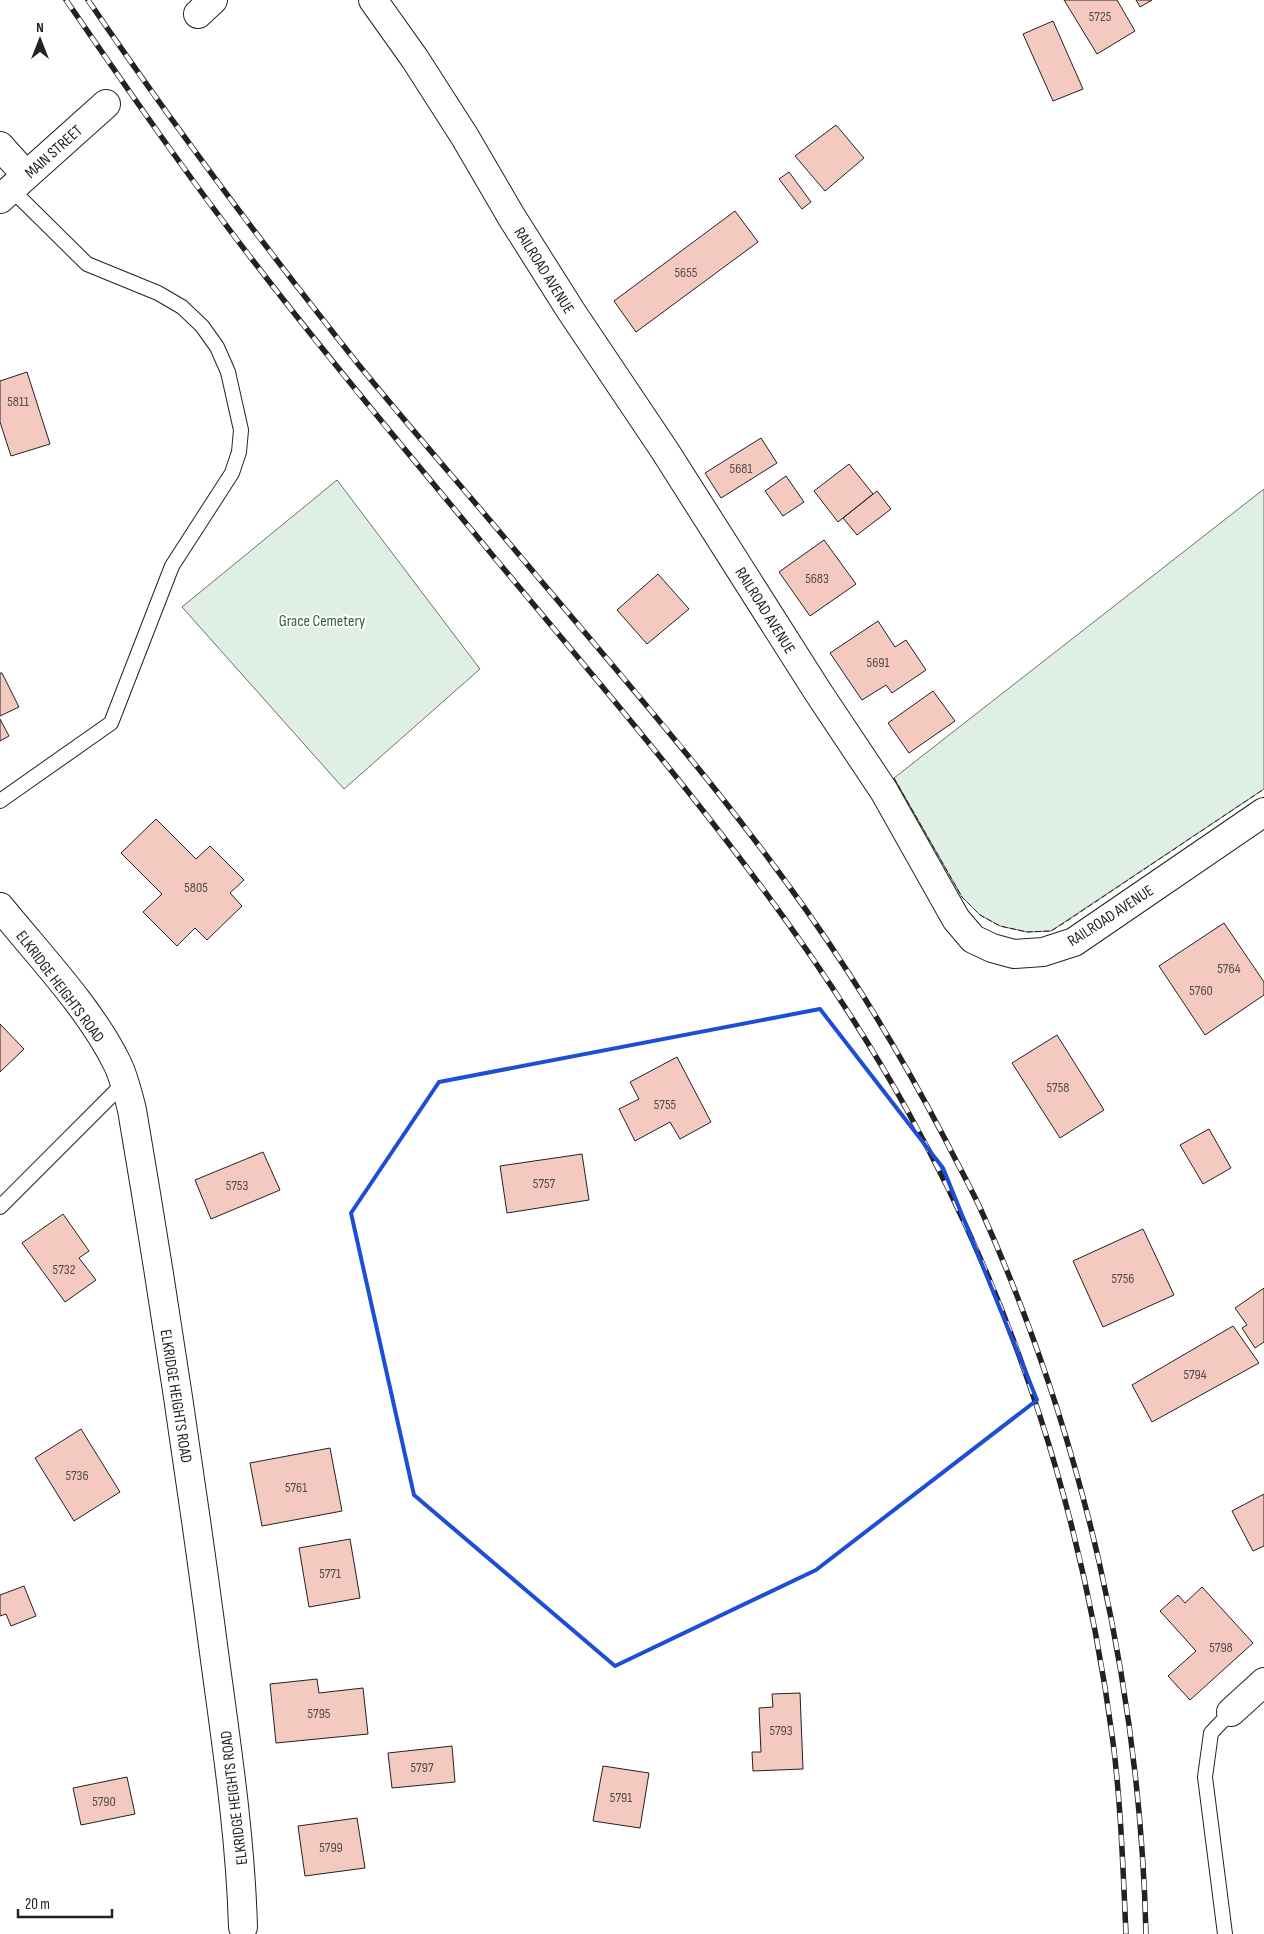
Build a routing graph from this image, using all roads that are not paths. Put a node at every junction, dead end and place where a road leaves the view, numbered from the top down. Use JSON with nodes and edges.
{"nodes":[{"id":1,"x":373,"y":0,"type":"edge"},
{"id":2,"x":106,"y":104,"type":"dead end"},
{"id":3,"x":0,"y":146,"type":"edge"},
{"id":4,"x":12,"y":188,"type":"edge"},
{"id":5,"x":0,"y":801,"type":"edge"},
{"id":6,"x":1264,"y":812,"type":"edge"},
{"id":7,"x":0,"y":907,"type":"edge"},
{"id":8,"x":124,"y":1083,"type":"junction"},
{"id":9,"x":0,"y":1207,"type":"edge"},
{"id":10,"x":1264,"y":1682,"type":"edge"},
{"id":11,"x":1231,"y":1712,"type":"joint"},
{"id":12,"x":243,"y":1927,"type":"dead end"},
{"id":13,"x":1225,"y":1934,"type":"edge"}],
"edges":[{"from":1,"to":6,"type":"street","name":"RAILROAD AVENUE"},
{"from":2,"to":4,"type":"street","name":"MAIN STREET"},
{"from":3,"to":4,"type":"street"},
{"from":4,"to":5,"type":"lane"},
{"from":7,"to":8,"type":"street","name":"ELKRIDGE HEIGHTS ROAD"},
{"from":8,"to":9,"type":"lane"},
{"from":8,"to":12,"type":"street","name":"ELKRIDGE HEIGHTS ROAD"},
{"from":10,"to":11,"type":"street"},
{"from":11,"to":13,"type":"lane"}]}
